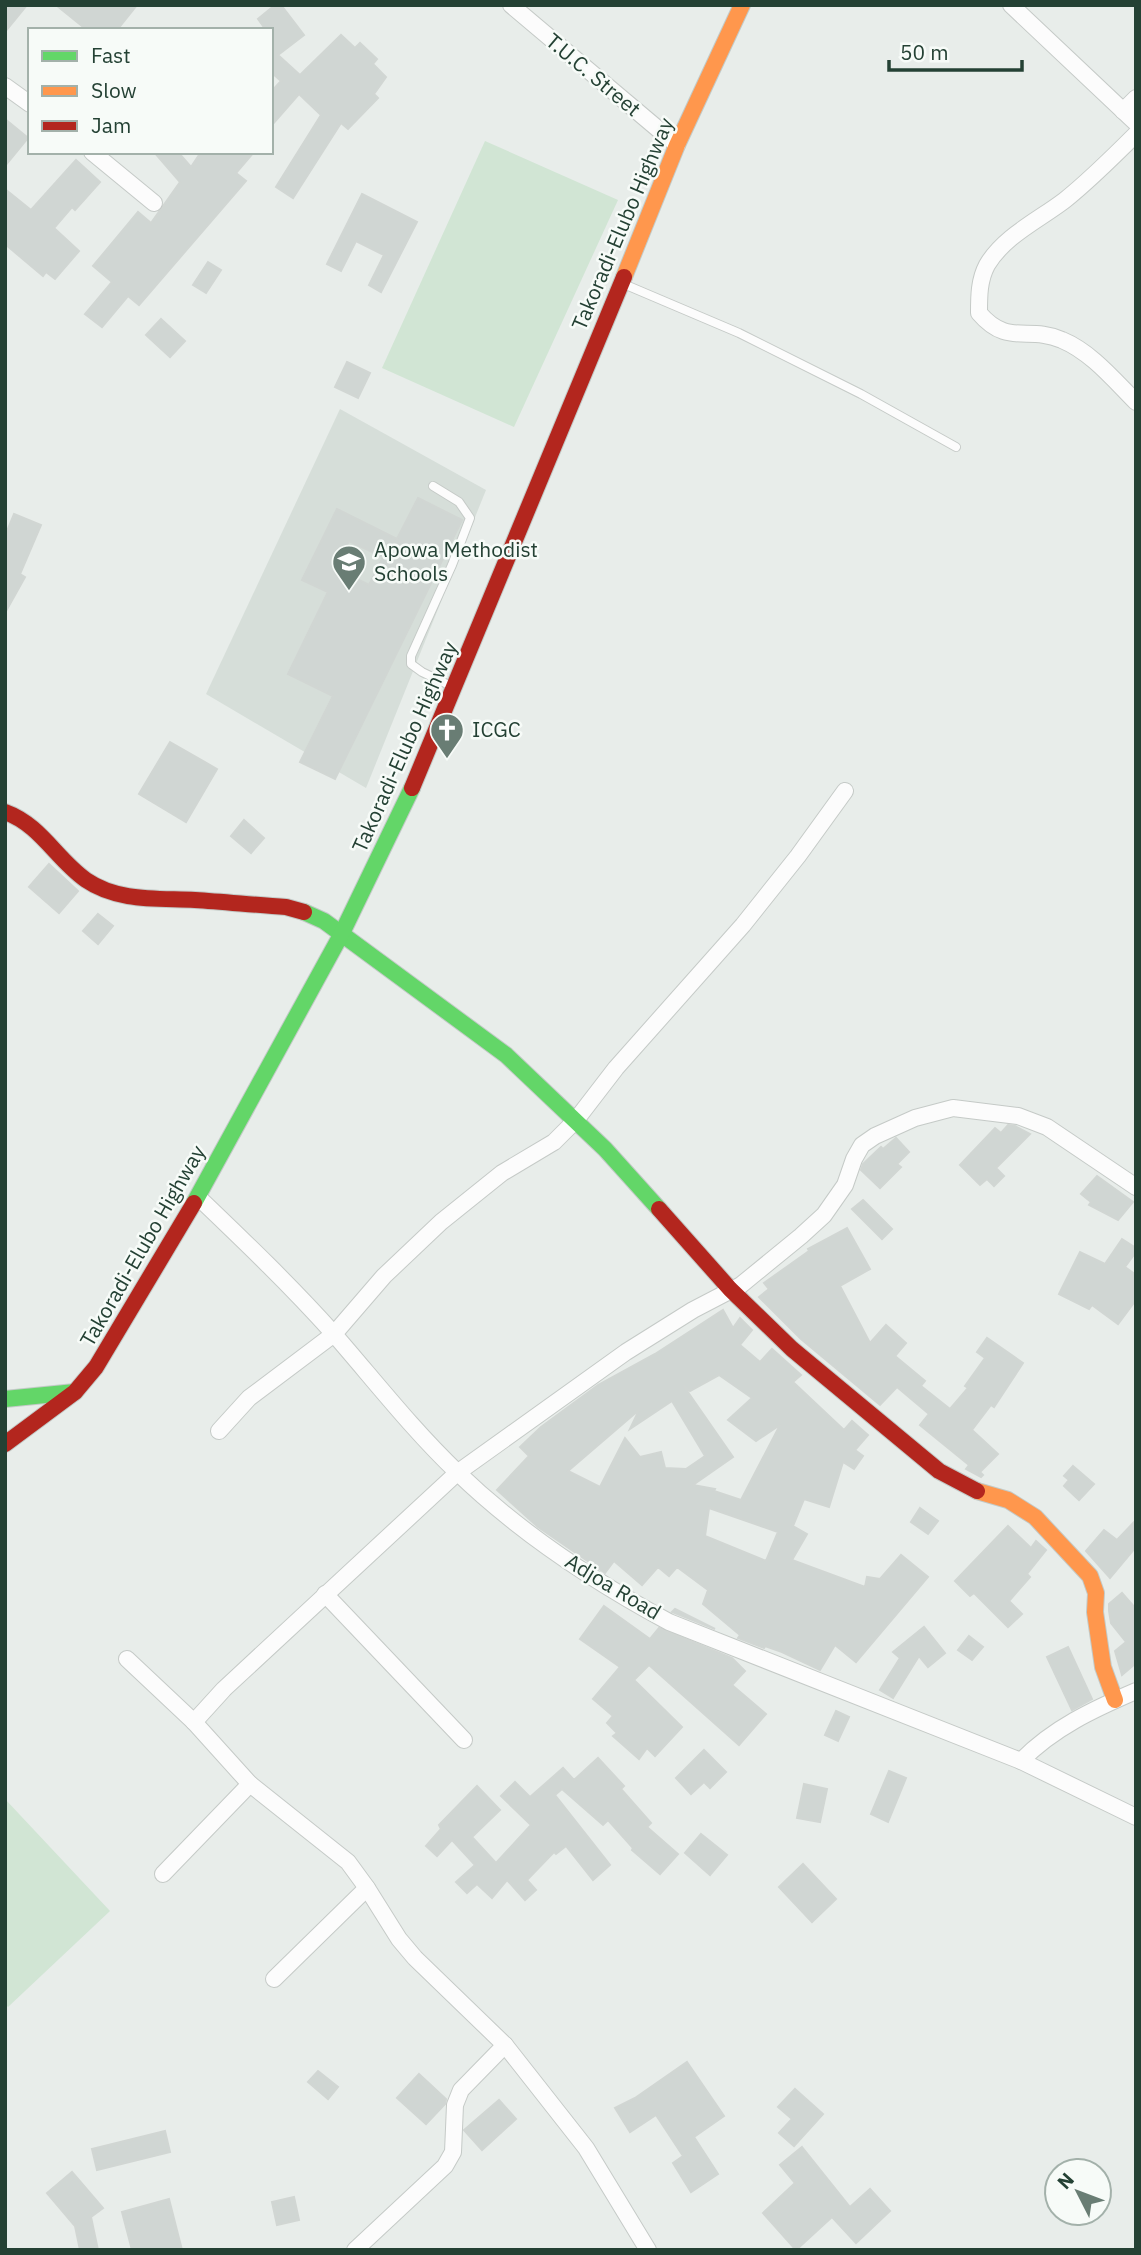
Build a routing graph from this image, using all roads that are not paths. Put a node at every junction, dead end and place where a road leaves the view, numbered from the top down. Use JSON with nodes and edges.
{"nodes":[{"id":1,"x":511,"y":5,"type":"edge"},
{"id":2,"x":742,"y":5,"type":"edge"},
{"id":3,"x":1011,"y":5,"type":"edge"},
{"id":4,"x":5,"y":86,"type":"edge"},
{"id":5,"x":1136,"y":98,"type":"edge"},
{"id":6,"x":28,"y":103,"type":"edge"},
{"id":7,"x":1123,"y":111,"type":"junction"},
{"id":8,"x":1136,"y":123,"type":"edge"},
{"id":9,"x":1136,"y":134,"type":"edge"},
{"id":10,"x":677,"y":145,"type":"junction"},
{"id":11,"x":94,"y":154,"type":"edge"},
{"id":12,"x":154,"y":203,"type":"dead end"},
{"id":13,"x":620,"y":283,"type":"junction"},
{"id":14,"x":1136,"y":402,"type":"edge"},
{"id":15,"x":956,"y":447,"type":"dead end"},
{"id":16,"x":433,"y":486,"type":"dead end"},
{"id":17,"x":455,"y":687,"type":"junction"},
{"id":18,"x":845,"y":791,"type":"dead end"},
{"id":19,"x":5,"y":812,"type":"edge"},
{"id":20,"x":341,"y":935,"type":"junction"},
{"id":21,"x":576,"y":1120,"type":"junction"},
{"id":22,"x":1136,"y":1187,"type":"edge"},
{"id":23,"x":198,"y":1197,"type":"junction"},
{"id":24,"x":730,"y":1289,"type":"junction"},
{"id":25,"x":334,"y":1334,"type":"junction"},
{"id":26,"x":75,"y":1392,"type":"junction"},
{"id":27,"x":5,"y":1399,"type":"edge"},
{"id":28,"x":219,"y":1432,"type":"dead end"},
{"id":29,"x":5,"y":1444,"type":"edge"},
{"id":30,"x":457,"y":1473,"type":"junction"},
{"id":31,"x":325,"y":1594,"type":"junction"},
{"id":32,"x":127,"y":1659,"type":"dead end"},
{"id":33,"x":1136,"y":1691,"type":"edge"},
{"id":34,"x":1115,"y":1700,"type":"junction"},
{"id":35,"x":194,"y":1722,"type":"junction"},
{"id":36,"x":464,"y":1740,"type":"dead end"},
{"id":37,"x":1021,"y":1761,"type":"junction"},
{"id":38,"x":250,"y":1784,"type":"junction"},
{"id":39,"x":1136,"y":1817,"type":"edge"},
{"id":40,"x":163,"y":1874,"type":"dead end"},
{"id":41,"x":367,"y":1888,"type":"junction"},
{"id":42,"x":275,"y":1979,"type":"dead end"},
{"id":43,"x":505,"y":2045,"type":"junction"},
{"id":44,"x":355,"y":2250,"type":"edge"},
{"id":45,"x":648,"y":2250,"type":"edge"}],
"edges":[{"from":1,"to":10,"type":"street","name":"T.U.C. Street"},
{"from":2,"to":10,"type":"main road","name":"Takoradi-Elubo Highway"},
{"from":3,"to":7,"type":"street"},
{"from":4,"to":6,"type":"street"},
{"from":5,"to":7,"type":"street"},
{"from":7,"to":8,"type":"street"},
{"from":9,"to":14,"type":"street"},
{"from":10,"to":13,"type":"main road","name":"Takoradi-Elubo Highway"},
{"from":11,"to":12,"type":"street"},
{"from":13,"to":15,"type":"lane"},
{"from":13,"to":17,"type":"main road","name":"Takoradi-Elubo Highway"},
{"from":16,"to":17,"type":"lane"},
{"from":17,"to":20,"type":"main road","name":"Takoradi-Elubo Highway"},
{"from":18,"to":21,"type":"street"},
{"from":19,"to":20,"type":"main road"},
{"from":20,"to":21,"type":"main road"},
{"from":20,"to":23,"type":"main road","name":"Takoradi-Elubo Highway"},
{"from":21,"to":24,"type":"main road"},
{"from":21,"to":25,"type":"street"},
{"from":22,"to":24,"type":"street"},
{"from":23,"to":25,"type":"street","name":"Adjoa Road"},
{"from":23,"to":26,"type":"main road","name":"Takoradi-Elubo Highway"},
{"from":24,"to":30,"type":"street"},
{"from":24,"to":34,"type":"main road"},
{"from":25,"to":28,"type":"street"},
{"from":25,"to":30,"type":"street","name":"Adjoa Road"},
{"from":26,"to":27,"type":"main road"},
{"from":26,"to":29,"type":"main road","name":"Takoradi-Elubo Highway"},
{"from":30,"to":31,"type":"street"},
{"from":30,"to":37,"type":"street","name":"Adjoa Road"},
{"from":31,"to":35,"type":"street"},
{"from":31,"to":36,"type":"street"},
{"from":32,"to":35,"type":"street"},
{"from":33,"to":34,"type":"street"},
{"from":34,"to":37,"type":"street"},
{"from":35,"to":38,"type":"street"},
{"from":37,"to":39,"type":"street","name":"Adjoa Road"},
{"from":38,"to":40,"type":"street"},
{"from":38,"to":41,"type":"street"},
{"from":41,"to":42,"type":"street"},
{"from":41,"to":43,"type":"street"},
{"from":43,"to":44,"type":"street"},
{"from":43,"to":45,"type":"street"}]}
